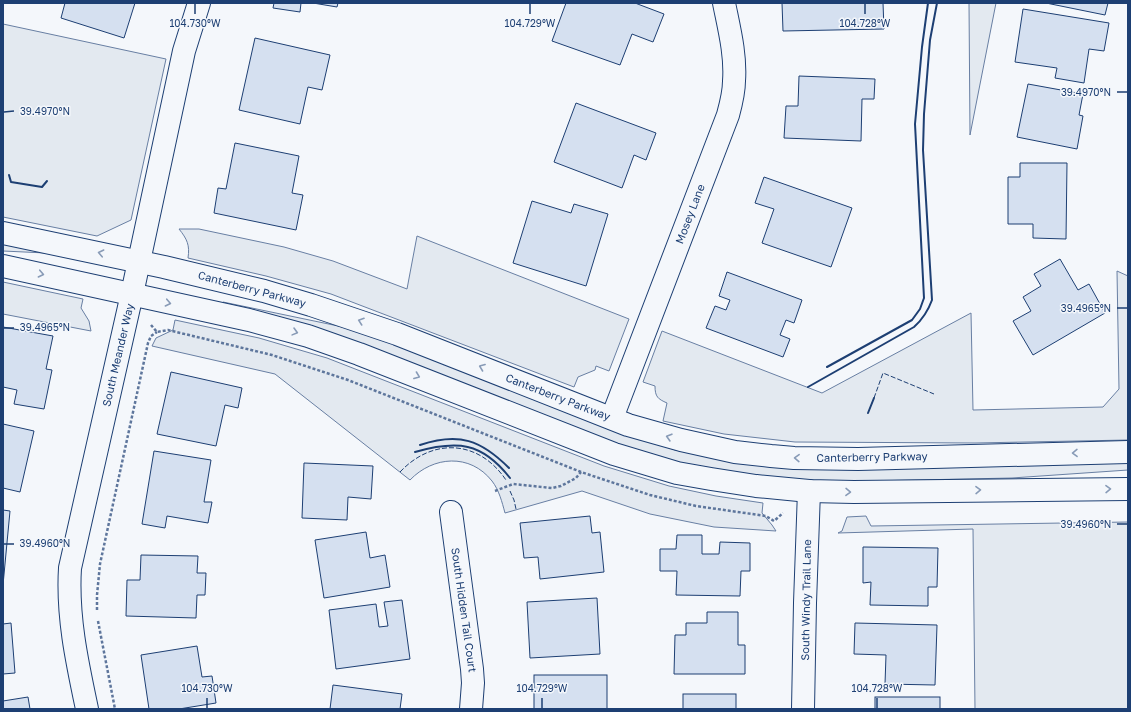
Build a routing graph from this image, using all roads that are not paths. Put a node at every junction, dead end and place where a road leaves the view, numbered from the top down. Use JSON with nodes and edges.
{"nodes":[{"id":1,"x":199,"y":3,"type":"edge"},
{"id":2,"x":724,"y":3,"type":"edge"},
{"id":3,"x":3,"y":233,"type":"edge"},
{"id":4,"x":139,"y":262,"type":"junction"},
{"id":5,"x":3,"y":266,"type":"edge"},
{"id":6,"x":132,"y":294,"type":"junction"},
{"id":7,"x":612,"y":418,"type":"junction"},
{"id":8,"x":1128,"y":452,"type":"edge"},
{"id":9,"x":1128,"y":489,"type":"edge"},
{"id":10,"x":809,"y":491,"type":"junction"},
{"id":11,"x":451,"y":512,"type":"dead end"},
{"id":12,"x":87,"y":709,"type":"edge"},
{"id":13,"x":471,"y":709,"type":"edge"},
{"id":14,"x":803,"y":709,"type":"edge"}],
"edges":[{"from":1,"to":4,"type":"street","name":"South Meander Way"},
{"from":2,"to":7,"type":"street","name":"Mosey Lane"},
{"from":4,"to":3,"type":"street","name":"Canterberry Parkway","one_way":true},
{"from":4,"to":6,"type":"street","name":"South Meander Way"},
{"from":7,"to":4,"type":"street","name":"Canterberry Parkway","one_way":true},
{"from":5,"to":6,"type":"street","one_way":true},
{"from":6,"to":10,"type":"street","one_way":true},
{"from":6,"to":12,"type":"street","name":"South Meander Way"},
{"from":8,"to":7,"type":"street","name":"Canterberry Parkway","one_way":true},
{"from":10,"to":9,"type":"street","one_way":true},
{"from":10,"to":14,"type":"street","name":"South Windy Trail Lane"},
{"from":11,"to":13,"type":"street","name":"South Hidden Tail Court"}]}
